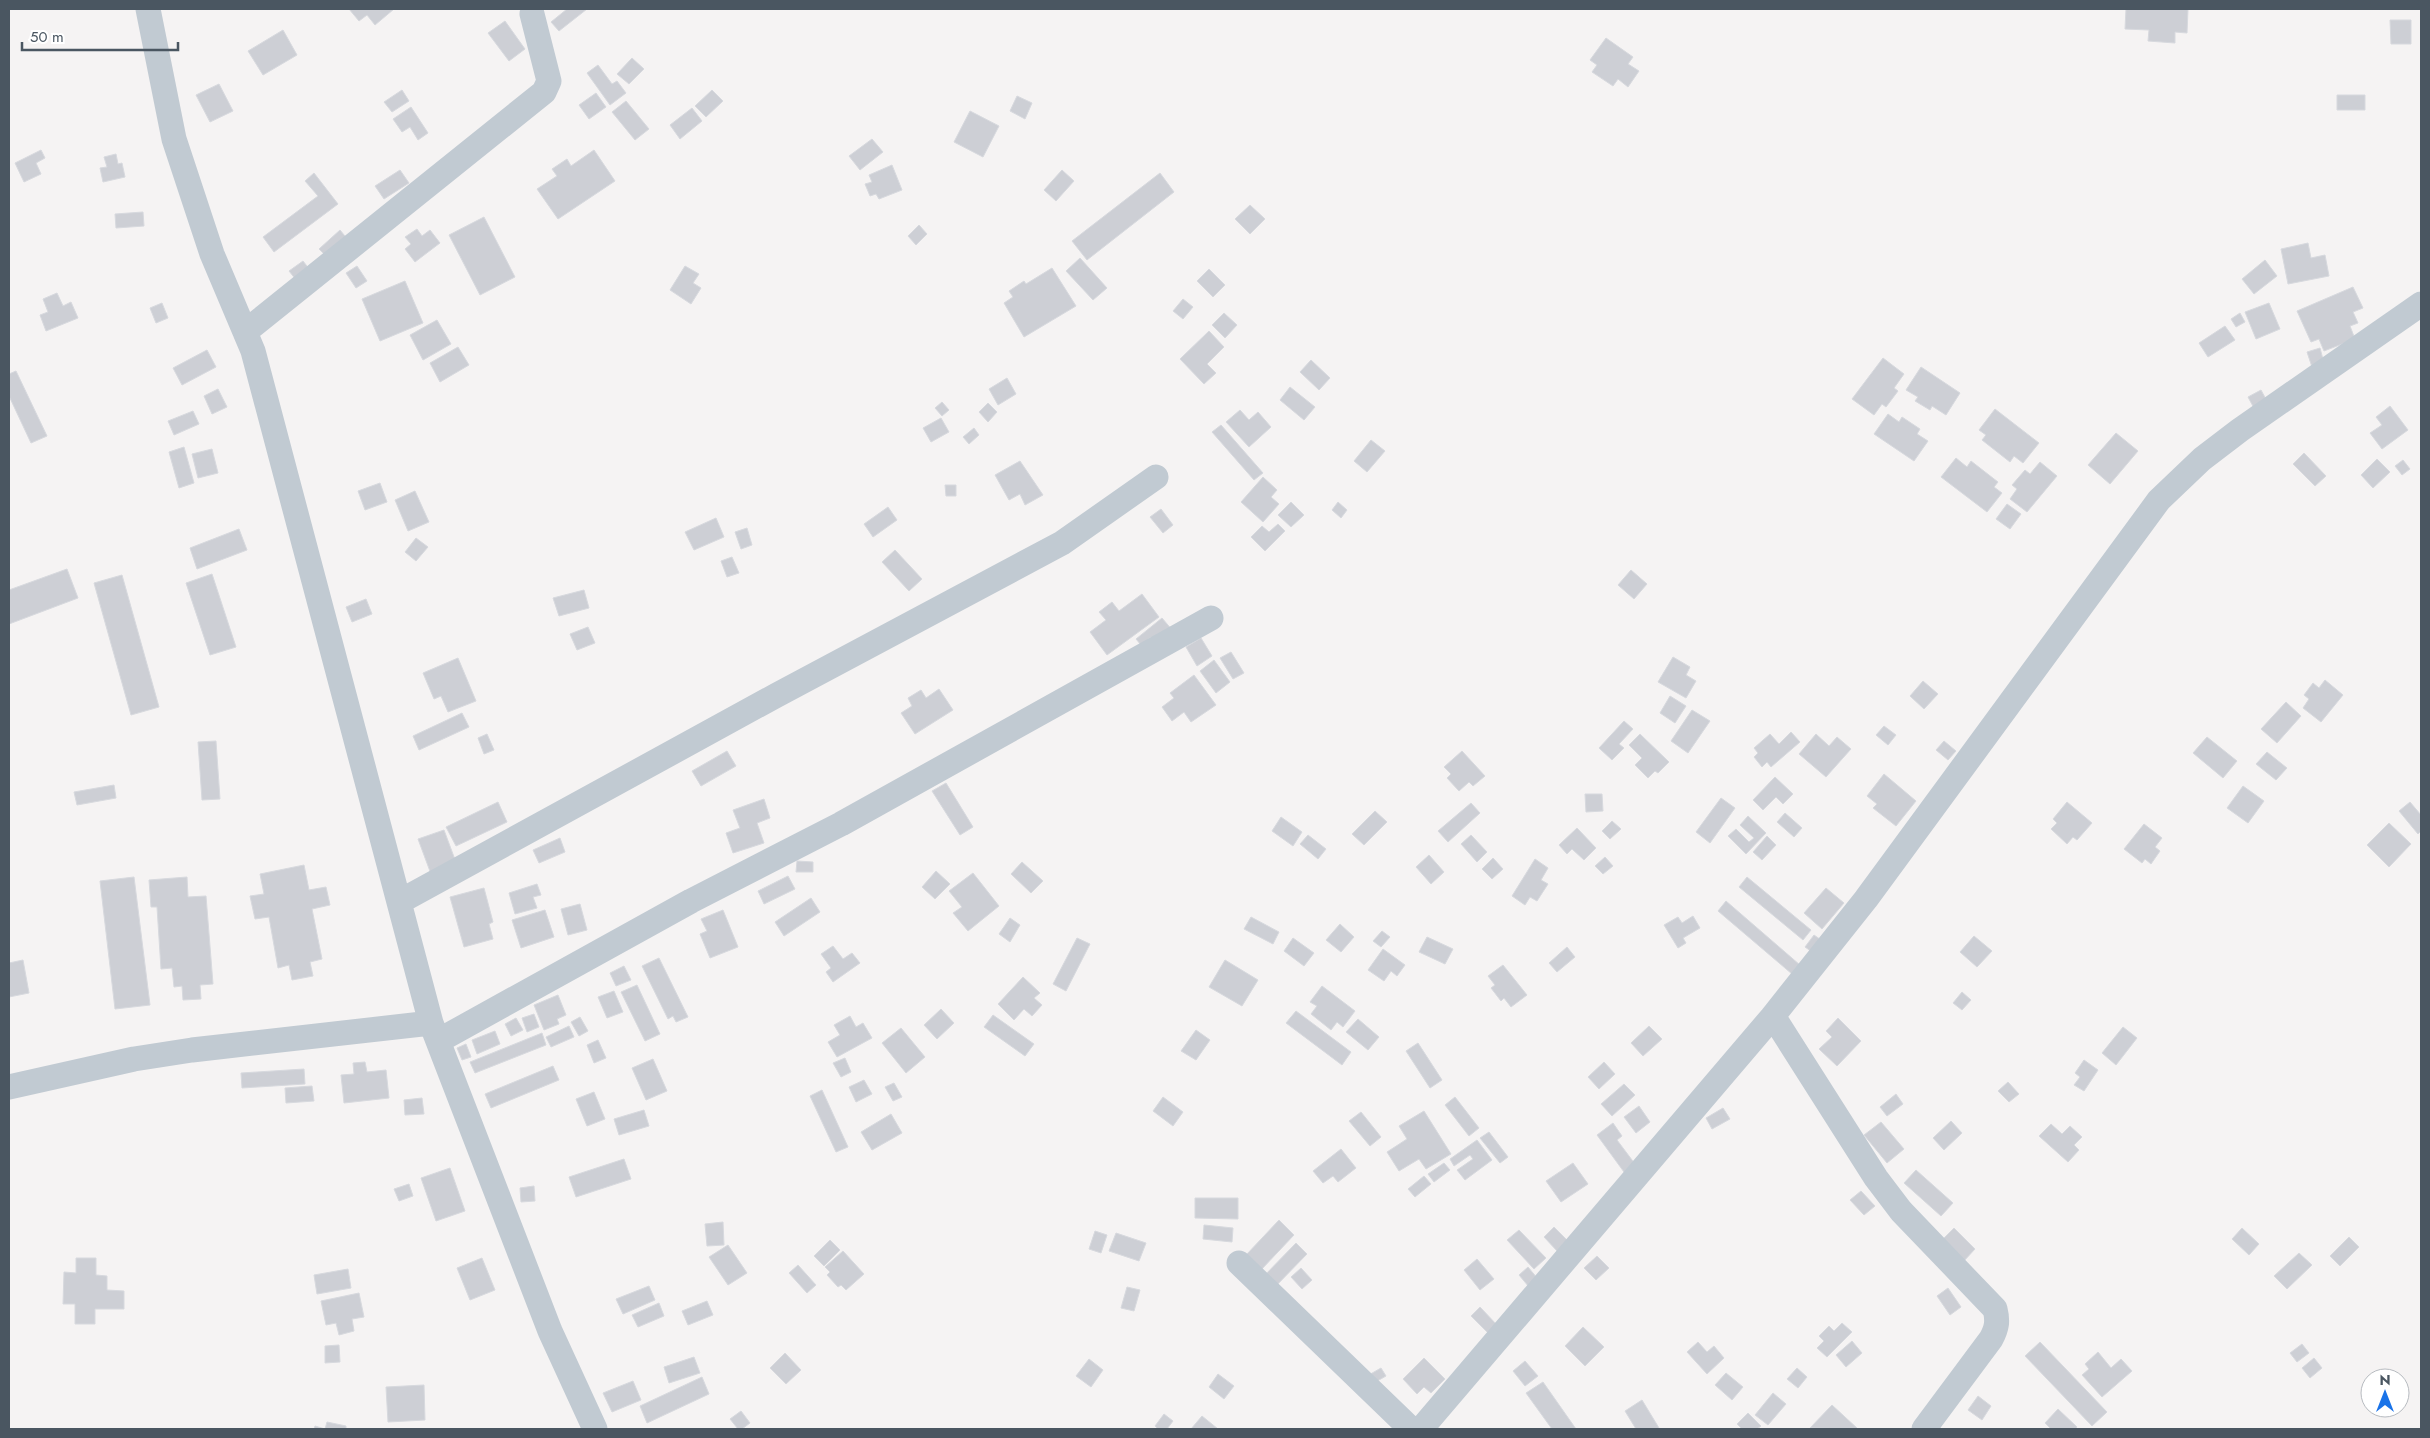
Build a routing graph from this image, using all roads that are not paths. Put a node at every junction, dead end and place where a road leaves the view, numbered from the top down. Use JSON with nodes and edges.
{"nodes":[{"id":1,"x":148,"y":9,"type":"edge"},
{"id":2,"x":532,"y":14,"type":"dead end"},
{"id":3,"x":2421,"y":304,"type":"edge"},
{"id":4,"x":245,"y":332,"type":"junction"},
{"id":5,"x":1156,"y":477,"type":"dead end"},
{"id":6,"x":1210,"y":618,"type":"dead end"},
{"id":7,"x":399,"y":902,"type":"junction"},
{"id":8,"x":1773,"y":1016,"type":"junction"},
{"id":9,"x":435,"y":1032,"type":"junction"},
{"id":10,"x":9,"y":1087,"type":"edge"},
{"id":11,"x":1239,"y":1263,"type":"dead end"},
{"id":12,"x":1420,"y":1428,"type":"edge"},
{"id":13,"x":595,"y":1429,"type":"edge"},
{"id":14,"x":1924,"y":1429,"type":"edge"}],
"edges":[{"from":1,"to":4,"type":"street"},
{"from":2,"to":4,"type":"street"},
{"from":3,"to":8,"type":"street"},
{"from":4,"to":7,"type":"street"},
{"from":5,"to":7,"type":"street"},
{"from":6,"to":9,"type":"street"},
{"from":7,"to":9,"type":"street"},
{"from":8,"to":12,"type":"street"},
{"from":8,"to":14,"type":"street"},
{"from":9,"to":10,"type":"street"},
{"from":9,"to":13,"type":"street"},
{"from":11,"to":12,"type":"street"}]}
